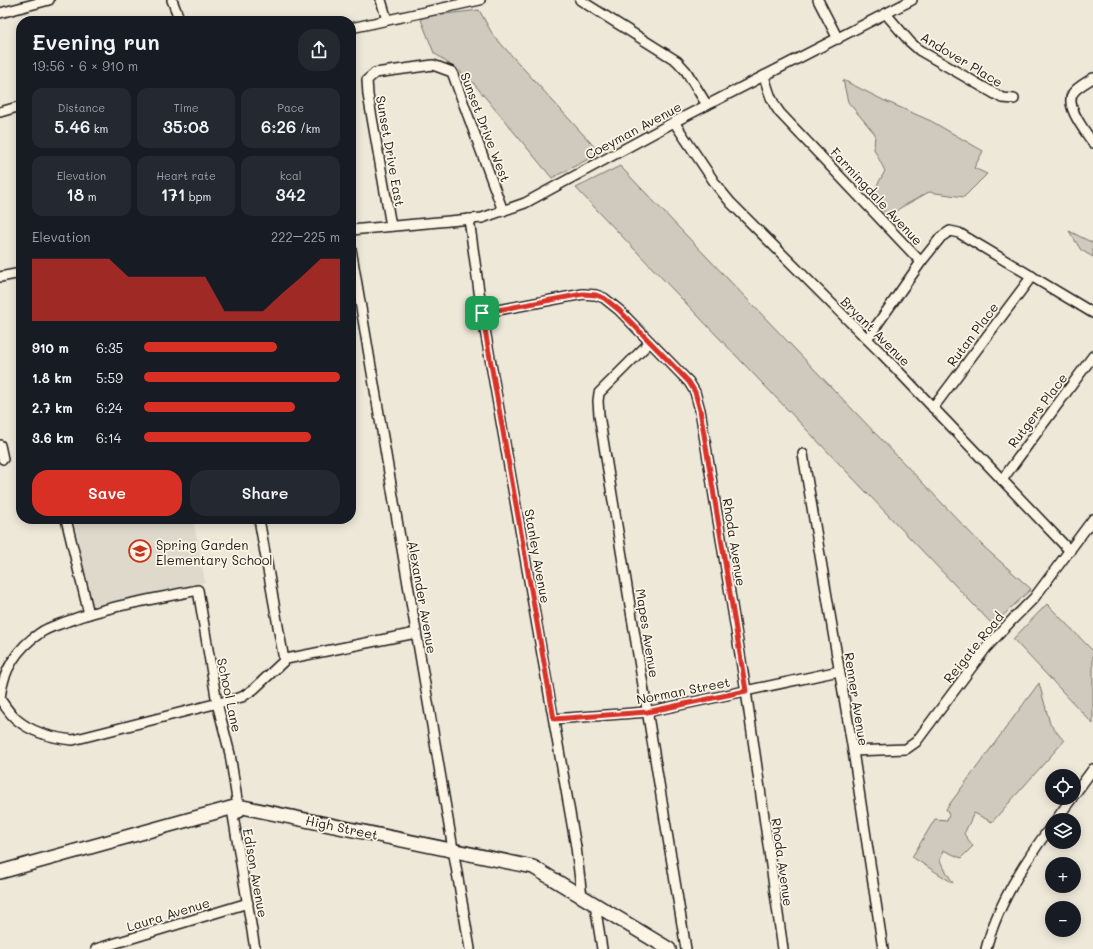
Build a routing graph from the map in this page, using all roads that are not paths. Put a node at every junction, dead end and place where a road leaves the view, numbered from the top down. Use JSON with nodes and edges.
{"nodes":[{"id":1,"x":49,"y":0,"type":"edge"},
{"id":2,"x":172,"y":0,"type":"edge"},
{"id":3,"x":381,"y":0,"type":"edge"},
{"id":4,"x":480,"y":0,"type":"edge"},
{"id":5,"x":580,"y":0,"type":"edge"},
{"id":6,"x":818,"y":0,"type":"edge"},
{"id":7,"x":912,"y":0,"type":"edge"},
{"id":8,"x":0,"y":13,"type":"edge"},
{"id":9,"x":886,"y":14,"type":"junction"},
{"id":10,"x":178,"y":16,"type":"edge"},
{"id":11,"x":387,"y":20,"type":"junction"},
{"id":12,"x":356,"y":27,"type":"edge"},
{"id":13,"x":838,"y":38,"type":"junction"},
{"id":14,"x":433,"y":65,"type":"joint"},
{"id":15,"x":764,"y":76,"type":"junction"},
{"id":16,"x":1093,"y":78,"type":"edge"},
{"id":17,"x":1014,"y":99,"type":"dead end"},
{"id":18,"x":707,"y":105,"type":"junction"},
{"id":19,"x":16,"y":107,"type":"edge"},
{"id":20,"x":0,"y":112,"type":"edge"},
{"id":21,"x":674,"y":122,"type":"junction"},
{"id":22,"x":1093,"y":143,"type":"edge"},
{"id":23,"x":503,"y":211,"type":"junction"},
{"id":24,"x":469,"y":219,"type":"junction"},
{"id":25,"x":391,"y":226,"type":"junction"},
{"id":26,"x":356,"y":230,"type":"edge"},
{"id":27,"x":921,"y":262,"type":"junction"},
{"id":28,"x":16,"y":274,"type":"edge"},
{"id":29,"x":1032,"y":276,"type":"junction"},
{"id":30,"x":0,"y":277,"type":"edge"},
{"id":31,"x":356,"y":278,"type":"edge"},
{"id":32,"x":482,"y":313,"type":"junction"},
{"id":33,"x":1093,"y":313,"type":"edge"},
{"id":34,"x":867,"y":339,"type":"junction"},
{"id":35,"x":650,"y":342,"type":"junction"},
{"id":36,"x":1093,"y":356,"type":"edge"},
{"id":37,"x":933,"y":408,"type":"junction"},
{"id":38,"x":0,"y":445,"type":"edge"},
{"id":39,"x":803,"y":454,"type":"dead end"},
{"id":40,"x":3,"y":459,"type":"dead end"},
{"id":41,"x":1002,"y":480,"type":"junction"},
{"id":42,"x":1093,"y":519,"type":"edge"},
{"id":43,"x":67,"y":524,"type":"edge"},
{"id":44,"x":260,"y":524,"type":"edge"},
{"id":45,"x":1070,"y":551,"type":"junction"},
{"id":46,"x":88,"y":614,"type":"junction"},
{"id":47,"x":416,"y":632,"type":"junction"},
{"id":48,"x":284,"y":660,"type":"junction"},
{"id":49,"x":839,"y":671,"type":"junction"},
{"id":50,"x":746,"y":691,"type":"junction"},
{"id":51,"x":0,"y":699,"type":"edge"},
{"id":52,"x":217,"y":703,"type":"junction"},
{"id":53,"x":647,"y":712,"type":"junction"},
{"id":54,"x":554,"y":719,"type":"junction"},
{"id":55,"x":853,"y":751,"type":"junction"},
{"id":56,"x":1093,"y":769,"type":"edge"},
{"id":57,"x":1081,"y":785,"type":"edge"},
{"id":58,"x":238,"y":806,"type":"junction"},
{"id":59,"x":1045,"y":834,"type":"edge"},
{"id":60,"x":453,"y":850,"type":"junction"},
{"id":61,"x":0,"y":872,"type":"edge"},
{"id":62,"x":582,"y":897,"type":"junction"},
{"id":63,"x":248,"y":903,"type":"junction"},
{"id":64,"x":595,"y":905,"type":"junction"},
{"id":65,"x":96,"y":949,"type":"edge"},
{"id":66,"x":255,"y":949,"type":"edge"},
{"id":67,"x":470,"y":949,"type":"edge"},
{"id":68,"x":602,"y":949,"type":"edge"},
{"id":69,"x":669,"y":949,"type":"edge"},
{"id":70,"x":686,"y":949,"type":"edge"},
{"id":71,"x":783,"y":949,"type":"edge"},
{"id":72,"x":883,"y":949,"type":"edge"},
{"id":73,"x":986,"y":949,"type":"edge"}],
"edges":[{"from":1,"to":8,"type":"street"},
{"from":2,"to":10,"type":"street"},
{"from":3,"to":11,"type":"street"},
{"from":4,"to":11,"type":"street"},
{"from":5,"to":18,"type":"street"},
{"from":6,"to":13,"type":"street"},
{"from":7,"to":9,"type":"street","name":"Coeyman Avenue"},
{"from":9,"to":13,"type":"street","name":"Coeyman Avenue"},
{"from":9,"to":17,"type":"street","name":"Andover Place"},
{"from":11,"to":12,"type":"street"},
{"from":13,"to":15,"type":"street","name":"Coeyman Avenue"},
{"from":14,"to":23,"type":"street","name":"Sunset Drive West"},
{"from":14,"to":25,"type":"street","name":"Sunset Drive East"},
{"from":15,"to":18,"type":"street","name":"Coeyman Avenue"},
{"from":15,"to":27,"type":"street","name":"Farmingdale Avenue"},
{"from":16,"to":22,"type":"street"},
{"from":18,"to":21,"type":"street","name":"Coeyman Avenue"},
{"from":19,"to":20,"type":"street"},
{"from":21,"to":23,"type":"street","name":"Coeyman Avenue"},
{"from":21,"to":34,"type":"street","name":"Bryant Avenue"},
{"from":23,"to":24,"type":"street","name":"Coeyman Avenue"},
{"from":24,"to":25,"type":"street","name":"Coeyman Avenue"},
{"from":24,"to":32,"type":"street","name":"Stanley Avenue"},
{"from":25,"to":26,"type":"street","name":"Coeyman Avenue"},
{"from":27,"to":29,"type":"street","name":"Farmingdale Avenue"},
{"from":27,"to":34,"type":"street"},
{"from":28,"to":30,"type":"street"},
{"from":29,"to":33,"type":"street","name":"Farmingdale Avenue"},
{"from":29,"to":37,"type":"street","name":"Rutan Place"},
{"from":31,"to":47,"type":"street","name":"Alexander Avenue"},
{"from":32,"to":35,"type":"street","name":"Rhoda Avenue"},
{"from":32,"to":54,"type":"street","name":"Stanley Avenue"},
{"from":34,"to":37,"type":"street","name":"Bryant Avenue"},
{"from":35,"to":50,"type":"street","name":"Rhoda Avenue"},
{"from":35,"to":53,"type":"street","name":"Mapes Avenue"},
{"from":36,"to":41,"type":"street","name":"Rutgers Place"},
{"from":37,"to":41,"type":"street","name":"Bryant Avenue"},
{"from":38,"to":40,"type":"street"},
{"from":39,"to":49,"type":"street","name":"Renner Avenue"},
{"from":41,"to":45,"type":"street","name":"Bryant Avenue"},
{"from":42,"to":45,"type":"street","name":"Reigate Road"},
{"from":43,"to":46,"type":"street"},
{"from":44,"to":48,"type":"street"},
{"from":45,"to":55,"type":"street","name":"Reigate Road"},
{"from":46,"to":51,"type":"street"},
{"from":46,"to":52,"type":"street","name":"School Lane"},
{"from":47,"to":48,"type":"street"},
{"from":47,"to":60,"type":"street","name":"Alexander Avenue"},
{"from":48,"to":52,"type":"street"},
{"from":49,"to":50,"type":"street","name":"Norman Street"},
{"from":49,"to":55,"type":"street","name":"Renner Avenue"},
{"from":50,"to":53,"type":"street","name":"Norman Street"},
{"from":50,"to":71,"type":"street","name":"Rhoda Avenue"},
{"from":51,"to":52,"type":"street"},
{"from":52,"to":58,"type":"street","name":"School Lane"},
{"from":53,"to":54,"type":"street","name":"Norman Street"},
{"from":53,"to":70,"type":"street","name":"Mapes Avenue"},
{"from":54,"to":62,"type":"street","name":"Stanley Avenue"},
{"from":55,"to":72,"type":"street","name":"Renner Avenue"},
{"from":56,"to":57,"type":"street"},
{"from":58,"to":60,"type":"street","name":"High Street"},
{"from":58,"to":61,"type":"street","name":"High Street"},
{"from":58,"to":63,"type":"street","name":"Edison Avenue"},
{"from":59,"to":73,"type":"street"},
{"from":60,"to":62,"type":"street","name":"High Street"},
{"from":60,"to":67,"type":"street","name":"Alexander Avenue"},
{"from":62,"to":64,"type":"street","name":"High Street"},
{"from":63,"to":65,"type":"street","name":"Laura Avenue"},
{"from":63,"to":66,"type":"street","name":"Edison Avenue"},
{"from":64,"to":68,"type":"street"},
{"from":64,"to":69,"type":"street","name":"High Street"}]}
